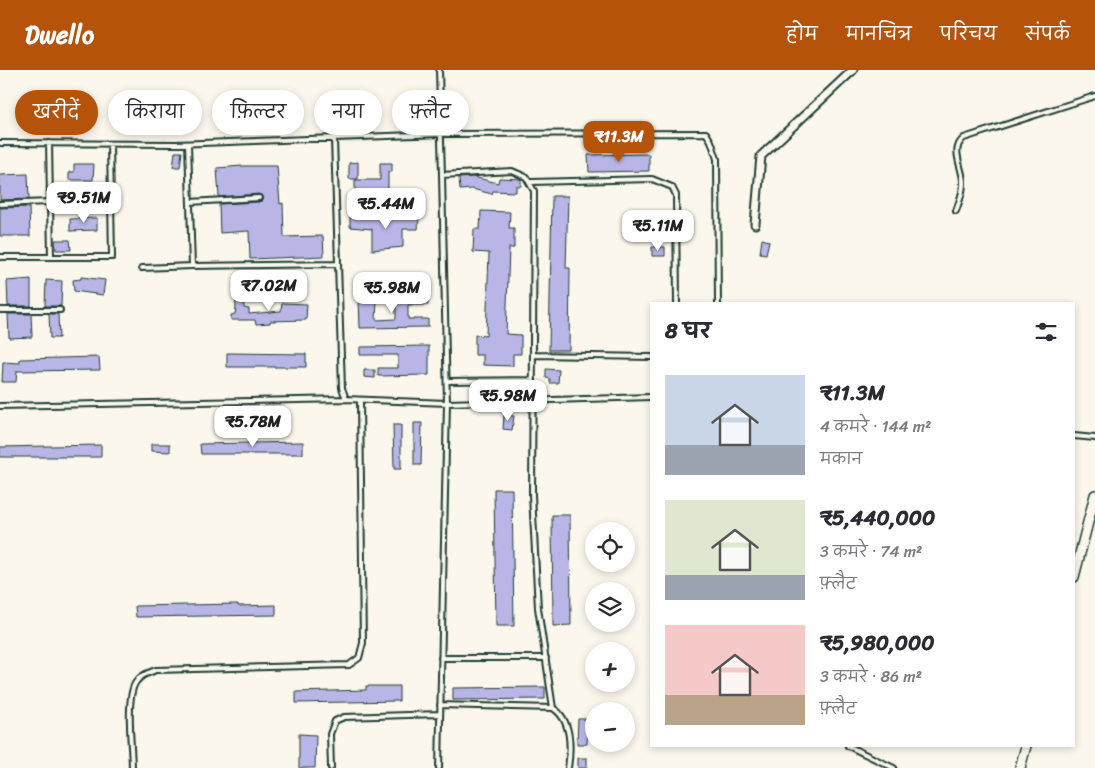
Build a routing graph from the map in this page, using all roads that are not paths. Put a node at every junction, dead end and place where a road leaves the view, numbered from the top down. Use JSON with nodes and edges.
{"nodes":[{"id":1,"x":439,"y":70,"type":"edge"},
{"id":2,"x":853,"y":70,"type":"edge"},
{"id":3,"x":440,"y":90,"type":"edge"},
{"id":4,"x":1095,"y":96,"type":"edge"},
{"id":5,"x":469,"y":134,"type":"edge"},
{"id":6,"x":420,"y":135,"type":"edge"},
{"id":7,"x":441,"y":135,"type":"edge"},
{"id":8,"x":334,"y":139,"type":"junction"},
{"id":9,"x":0,"y":143,"type":"edge"},
{"id":10,"x":50,"y":143,"type":"junction"},
{"id":11,"x":110,"y":144,"type":"junction"},
{"id":12,"x":188,"y":144,"type":"junction"},
{"id":13,"x":442,"y":175,"type":"junction"},
{"id":14,"x":530,"y":182,"type":"junction"},
{"id":15,"x":259,"y":198,"type":"dead end"},
{"id":16,"x":49,"y":202,"type":"junction"},
{"id":17,"x":190,"y":202,"type":"junction"},
{"id":18,"x":0,"y":204,"type":"edge"},
{"id":19,"x":956,"y":211,"type":"dead end"},
{"id":20,"x":755,"y":224,"type":"dead end"},
{"id":21,"x":0,"y":257,"type":"edge"},
{"id":22,"x":51,"y":257,"type":"junction"},
{"id":23,"x":338,"y":264,"type":"junction"},
{"id":24,"x":192,"y":266,"type":"junction"},
{"id":25,"x":142,"y":268,"type":"dead end"},
{"id":26,"x":677,"y":302,"type":"edge"},
{"id":27,"x":718,"y":302,"type":"edge"},
{"id":28,"x":0,"y":310,"type":"edge"},
{"id":29,"x":60,"y":310,"type":"dead end"},
{"id":30,"x":533,"y":355,"type":"junction"},
{"id":31,"x":650,"y":356,"type":"edge"},
{"id":32,"x":447,"y":380,"type":"junction"},
{"id":33,"x":533,"y":380,"type":"junction"},
{"id":34,"x":650,"y":397,"type":"edge"},
{"id":35,"x":346,"y":399,"type":"junction"},
{"id":36,"x":360,"y":401,"type":"junction"},
{"id":37,"x":532,"y":401,"type":"junction"},
{"id":38,"x":447,"y":403,"type":"junction"},
{"id":39,"x":0,"y":406,"type":"edge"},
{"id":40,"x":1075,"y":436,"type":"edge"},
{"id":41,"x":1095,"y":438,"type":"edge"},
{"id":42,"x":1095,"y":495,"type":"edge"},
{"id":43,"x":1075,"y":573,"type":"edge"},
{"id":44,"x":441,"y":658,"type":"junction"},
{"id":45,"x":546,"y":658,"type":"junction"},
{"id":46,"x":440,"y":705,"type":"junction"},
{"id":47,"x":553,"y":708,"type":"junction"},
{"id":48,"x":440,"y":714,"type":"junction"},
{"id":49,"x":850,"y":747,"type":"edge"},
{"id":50,"x":1026,"y":747,"type":"edge"},
{"id":51,"x":132,"y":768,"type":"edge"},
{"id":52,"x":331,"y":768,"type":"edge"},
{"id":53,"x":440,"y":768,"type":"edge"},
{"id":54,"x":568,"y":768,"type":"edge"},
{"id":55,"x":894,"y":768,"type":"edge"},
{"id":56,"x":1020,"y":768,"type":"edge"}],
"edges":[{"from":1,"to":3,"type":"lane"},
{"from":2,"to":20,"type":"street"},
{"from":4,"to":19,"type":"lane"},
{"from":5,"to":27,"type":"lane"},
{"from":6,"to":8,"type":"lane"},
{"from":7,"to":13,"type":"lane"},
{"from":8,"to":12,"type":"lane"},
{"from":8,"to":23,"type":"lane"},
{"from":9,"to":10,"type":"lane"},
{"from":10,"to":11,"type":"lane"},
{"from":10,"to":16,"type":"lane"},
{"from":11,"to":12,"type":"lane"},
{"from":11,"to":22,"type":"lane"},
{"from":12,"to":17,"type":"lane"},
{"from":13,"to":14,"type":"lane"},
{"from":13,"to":32,"type":"lane"},
{"from":14,"to":26,"type":"lane"},
{"from":14,"to":30,"type":"lane"},
{"from":15,"to":17,"type":"lane"},
{"from":16,"to":18,"type":"lane"},
{"from":16,"to":22,"type":"lane"},
{"from":17,"to":24,"type":"lane"},
{"from":21,"to":22,"type":"lane"},
{"from":23,"to":24,"type":"lane"},
{"from":23,"to":35,"type":"lane"},
{"from":24,"to":25,"type":"lane"},
{"from":28,"to":29,"type":"lane"},
{"from":30,"to":31,"type":"lane"},
{"from":30,"to":33,"type":"lane"},
{"from":32,"to":33,"type":"lane"},
{"from":32,"to":38,"type":"lane"},
{"from":33,"to":37,"type":"lane"},
{"from":34,"to":37,"type":"lane"},
{"from":35,"to":36,"type":"lane"},
{"from":35,"to":39,"type":"lane"},
{"from":36,"to":38,"type":"lane"},
{"from":36,"to":51,"type":"lane"},
{"from":37,"to":38,"type":"lane"},
{"from":37,"to":45,"type":"lane"},
{"from":38,"to":44,"type":"lane"},
{"from":40,"to":41,"type":"lane"},
{"from":42,"to":43,"type":"street"},
{"from":44,"to":45,"type":"lane"},
{"from":44,"to":46,"type":"lane"},
{"from":45,"to":47,"type":"lane"},
{"from":46,"to":47,"type":"lane"},
{"from":46,"to":48,"type":"lane"},
{"from":47,"to":54,"type":"lane"},
{"from":48,"to":52,"type":"lane"},
{"from":48,"to":53,"type":"lane"},
{"from":49,"to":55,"type":"lane"},
{"from":50,"to":56,"type":"street"}]}
